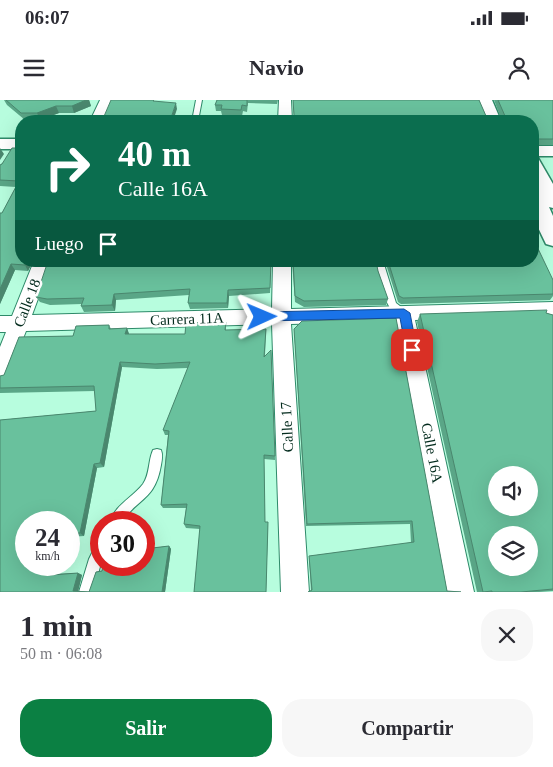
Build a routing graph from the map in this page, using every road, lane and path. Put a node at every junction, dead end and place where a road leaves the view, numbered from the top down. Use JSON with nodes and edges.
{"nodes":[{"id":1,"x":106,"y":100,"type":"edge"},
{"id":2,"x":199,"y":100,"type":"edge"},
{"id":3,"x":285,"y":100,"type":"edge"},
{"id":4,"x":484,"y":100,"type":"edge"},
{"id":5,"x":100,"y":115,"type":"edge"},
{"id":6,"x":196,"y":115,"type":"edge"},
{"id":7,"x":286,"y":115,"type":"edge"},
{"id":8,"x":490,"y":115,"type":"edge"},
{"id":9,"x":553,"y":152,"type":"edge"},
{"id":10,"x":539,"y":162,"type":"edge"},
{"id":11,"x":539,"y":166,"type":"edge"},
{"id":12,"x":553,"y":202,"type":"edge"},
{"id":13,"x":539,"y":207,"type":"edge"},
{"id":14,"x":553,"y":238,"type":"edge"},
{"id":15,"x":41,"y":267,"type":"edge"},
{"id":16,"x":282,"y":267,"type":"edge"},
{"id":17,"x":381,"y":267,"type":"edge"},
{"id":18,"x":553,"y":309,"type":"edge"},
{"id":19,"x":404,"y":313,"type":"junction"},
{"id":20,"x":281,"y":316,"type":"junction"},
{"id":21,"x":0,"y":324,"type":"edge"},
{"id":22,"x":19,"y":324,"type":"junction"},
{"id":23,"x":0,"y":373,"type":"edge"},
{"id":24,"x":157,"y":454,"type":"dead end"},
{"id":25,"x":121,"y":511,"type":"edge"},
{"id":26,"x":91,"y":576,"type":"edge"},
{"id":27,"x":86,"y":592,"type":"edge"},
{"id":28,"x":295,"y":592,"type":"edge"},
{"id":29,"x":460,"y":592,"type":"edge"}],
"edges":[{"from":1,"to":5,"type":"street"},
{"from":2,"to":6,"type":"lane"},
{"from":3,"to":7,"type":"street"},
{"from":4,"to":8,"type":"street"},
{"from":9,"to":10,"type":"street"},
{"from":11,"to":12,"type":"street"},
{"from":13,"to":14,"type":"street"},
{"from":15,"to":22,"type":"street","name":"Calle 18"},
{"from":16,"to":20,"type":"street","name":"Calle 17"},
{"from":17,"to":19,"type":"lane"},
{"from":18,"to":19,"type":"street","name":"Carrera 11A"},
{"from":19,"to":20,"type":"street","name":"Carrera 11A"},
{"from":19,"to":29,"type":"street","name":"Calle 16A"},
{"from":20,"to":22,"type":"street","name":"Carrera 11A"},
{"from":20,"to":28,"type":"street","name":"Calle 17"},
{"from":21,"to":22,"type":"street","name":"Carrera 11A"},
{"from":22,"to":23,"type":"street","name":"Calle 18"},
{"from":24,"to":25,"type":"lane"},
{"from":26,"to":27,"type":"lane"}]}
